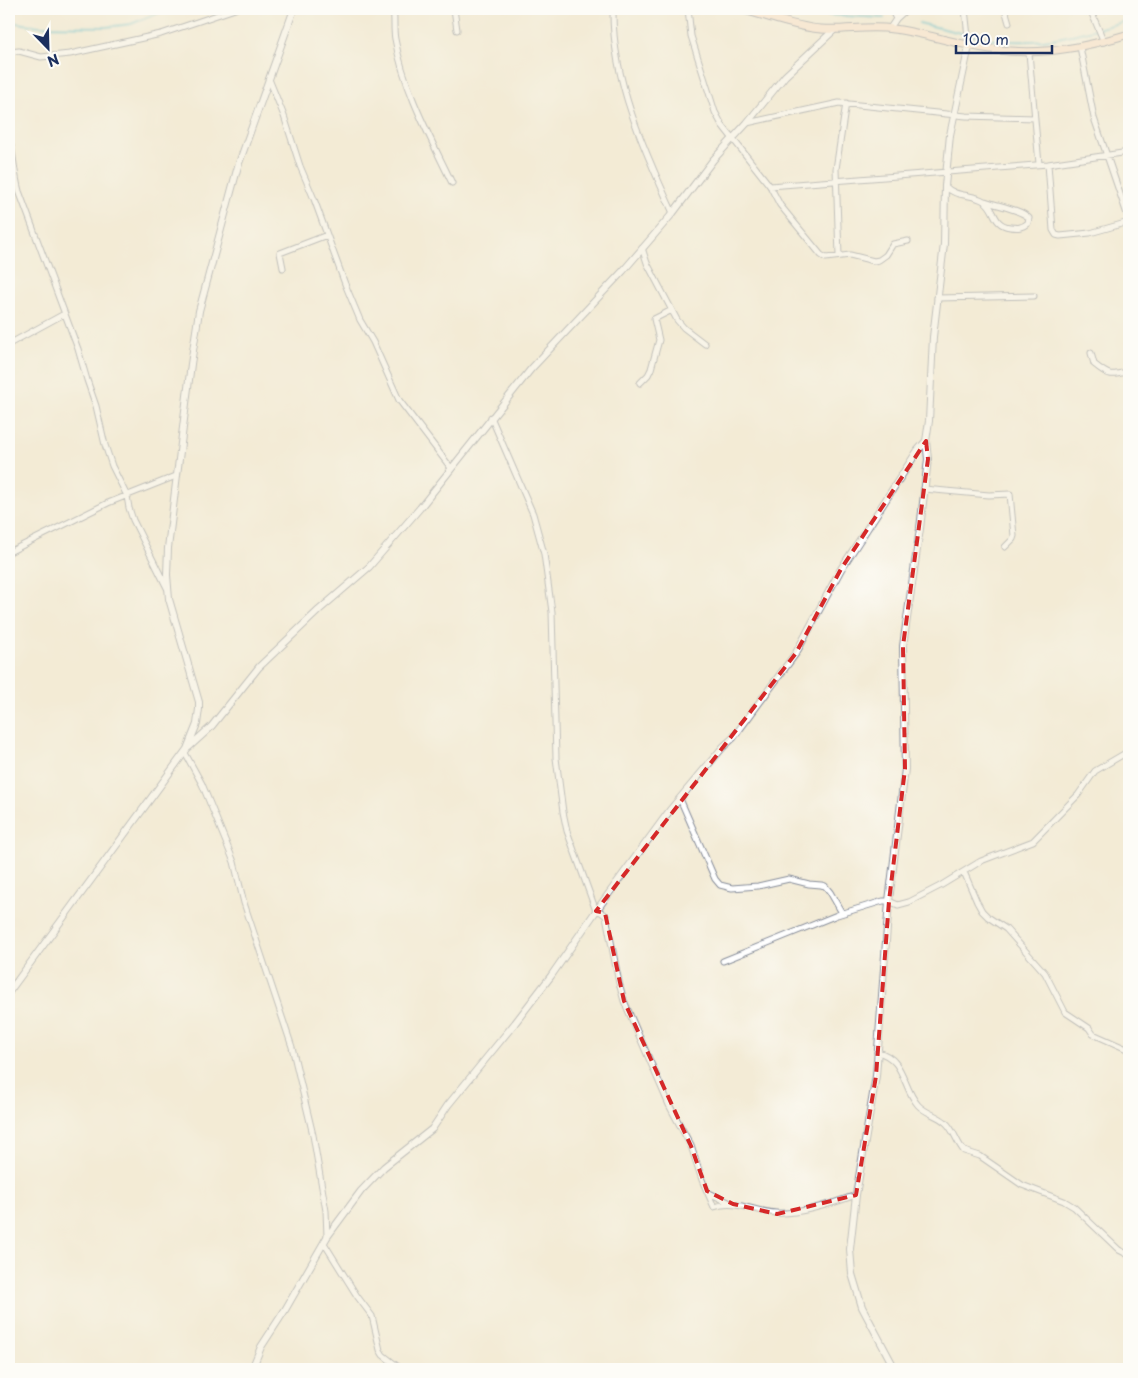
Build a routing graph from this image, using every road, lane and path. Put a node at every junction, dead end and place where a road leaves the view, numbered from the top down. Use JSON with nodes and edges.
{"nodes":[{"id":1,"x":235,"y":9,"type":"edge"},
{"id":2,"x":294,"y":9,"type":"edge"},
{"id":3,"x":393,"y":9,"type":"edge"},
{"id":4,"x":454,"y":9,"type":"edge"},
{"id":5,"x":613,"y":9,"type":"edge"},
{"id":6,"x":688,"y":9,"type":"edge"},
{"id":7,"x":740,"y":9,"type":"edge"},
{"id":8,"x":891,"y":9,"type":"edge"},
{"id":9,"x":907,"y":9,"type":"edge"},
{"id":10,"x":965,"y":9,"type":"edge"},
{"id":11,"x":1005,"y":9,"type":"edge"},
{"id":12,"x":1090,"y":9,"type":"edge"},
{"id":13,"x":896,"y":18,"type":"junction"},
{"id":14,"x":1009,"y":23,"type":"dead end"},
{"id":15,"x":890,"y":28,"type":"junction"},
{"id":16,"x":457,"y":30,"type":"dead end"},
{"id":17,"x":834,"y":30,"type":"junction"},
{"id":18,"x":1129,"y":34,"type":"edge"},
{"id":19,"x":1102,"y":38,"type":"junction"},
{"id":20,"x":969,"y":44,"type":"junction"},
{"id":21,"x":1080,"y":48,"type":"junction"},
{"id":22,"x":9,"y":52,"type":"edge"},
{"id":23,"x":1030,"y":52,"type":"junction"},
{"id":24,"x":269,"y":78,"type":"junction"},
{"id":25,"x":846,"y":104,"type":"junction"},
{"id":26,"x":955,"y":114,"type":"junction"},
{"id":27,"x":1035,"y":118,"type":"junction"},
{"id":28,"x":747,"y":123,"type":"junction"},
{"id":29,"x":9,"y":138,"type":"edge"},
{"id":30,"x":732,"y":139,"type":"junction"},
{"id":31,"x":1129,"y":152,"type":"edge"},
{"id":32,"x":1107,"y":155,"type":"junction"},
{"id":33,"x":1039,"y":164,"type":"junction"},
{"id":34,"x":1048,"y":164,"type":"junction"},
{"id":35,"x":948,"y":171,"type":"junction"},
{"id":36,"x":12,"y":174,"type":"edge"},
{"id":37,"x":836,"y":181,"type":"junction"},
{"id":38,"x":452,"y":183,"type":"dead end"},
{"id":39,"x":770,"y":186,"type":"junction"},
{"id":40,"x":944,"y":186,"type":"junction"},
{"id":41,"x":985,"y":201,"type":"junction"},
{"id":42,"x":673,"y":213,"type":"junction"},
{"id":43,"x":1129,"y":221,"type":"edge"},
{"id":44,"x":327,"y":235,"type":"junction"},
{"id":45,"x":908,"y":241,"type":"dead end"},
{"id":46,"x":642,"y":248,"type":"junction"},
{"id":47,"x":839,"y":256,"type":"junction"},
{"id":48,"x":283,"y":268,"type":"dead end"},
{"id":49,"x":1034,"y":296,"type":"dead end"},
{"id":50,"x":937,"y":298,"type":"junction"},
{"id":51,"x":672,"y":310,"type":"junction"},
{"id":52,"x":64,"y":314,"type":"junction"},
{"id":53,"x":9,"y":344,"type":"edge"},
{"id":54,"x":705,"y":344,"type":"dead end"},
{"id":55,"x":1091,"y":353,"type":"dead end"},
{"id":56,"x":1129,"y":372,"type":"edge"},
{"id":57,"x":640,"y":383,"type":"dead end"},
{"id":58,"x":491,"y":417,"type":"junction"},
{"id":59,"x":926,"y":440,"type":"junction"},
{"id":60,"x":451,"y":468,"type":"junction"},
{"id":61,"x":176,"y":476,"type":"junction"},
{"id":62,"x":924,"y":489,"type":"junction"},
{"id":63,"x":127,"y":496,"type":"junction"},
{"id":64,"x":1005,"y":547,"type":"dead end"},
{"id":65,"x":9,"y":552,"type":"edge"},
{"id":66,"x":167,"y":589,"type":"junction"},
{"id":67,"x":186,"y":751,"type":"junction"},
{"id":68,"x":1129,"y":751,"type":"edge"},
{"id":69,"x":680,"y":799,"type":"junction"},
{"id":70,"x":964,"y":872,"type":"junction"},
{"id":71,"x":889,"y":901,"type":"junction"},
{"id":72,"x":596,"y":910,"type":"junction"},
{"id":73,"x":842,"y":913,"type":"junction"},
{"id":74,"x":724,"y":961,"type":"dead end"},
{"id":75,"x":9,"y":992,"type":"edge"},
{"id":76,"x":1129,"y":1050,"type":"edge"},
{"id":77,"x":877,"y":1052,"type":"junction"},
{"id":78,"x":707,"y":1191,"type":"junction"},
{"id":79,"x":856,"y":1195,"type":"junction"},
{"id":80,"x":733,"y":1204,"type":"junction"},
{"id":81,"x":326,"y":1240,"type":"junction"},
{"id":82,"x":1129,"y":1255,"type":"edge"},
{"id":83,"x":252,"y":1369,"type":"edge"},
{"id":84,"x":400,"y":1369,"type":"edge"},
{"id":85,"x":895,"y":1369,"type":"edge"}],
"edges":[{"from":1,"to":22,"type":"street"},
{"from":2,"to":24,"type":"street"},
{"from":3,"to":38,"type":"street"},
{"from":4,"to":16,"type":"street"},
{"from":5,"to":42,"type":"street"},
{"from":6,"to":30,"type":"street"},
{"from":7,"to":17,"type":"main road"},
{"from":8,"to":13,"type":"street"},
{"from":9,"to":13,"type":"street"},
{"from":10,"to":20,"type":"street"},
{"from":11,"to":14,"type":"street"},
{"from":12,"to":19,"type":"street"},
{"from":13,"to":15,"type":"street"},
{"from":15,"to":17,"type":"main road"},
{"from":15,"to":20,"type":"main road"},
{"from":17,"to":28,"type":"street"},
{"from":18,"to":19,"type":"main road"},
{"from":19,"to":21,"type":"main road"},
{"from":20,"to":23,"type":"main road"},
{"from":20,"to":26,"type":"street"},
{"from":21,"to":23,"type":"main road"},
{"from":21,"to":32,"type":"street"},
{"from":23,"to":27,"type":"street"},
{"from":24,"to":44,"type":"street"},
{"from":24,"to":61,"type":"street"},
{"from":25,"to":26,"type":"street"},
{"from":25,"to":28,"type":"street"},
{"from":25,"to":37,"type":"street"},
{"from":26,"to":27,"type":"street"},
{"from":26,"to":35,"type":"street"},
{"from":27,"to":33,"type":"street"},
{"from":28,"to":30,"type":"street"},
{"from":29,"to":36,"type":"street"},
{"from":30,"to":39,"type":"street"},
{"from":30,"to":42,"type":"street"},
{"from":31,"to":32,"type":"street"},
{"from":32,"to":34,"type":"street"},
{"from":32,"to":43,"type":"street"},
{"from":33,"to":34,"type":"street"},
{"from":33,"to":35,"type":"street"},
{"from":34,"to":43,"type":"street"},
{"from":35,"to":37,"type":"street"},
{"from":35,"to":40,"type":"street"},
{"from":36,"to":52,"type":"street"},
{"from":37,"to":39,"type":"street"},
{"from":37,"to":47,"type":"street"},
{"from":39,"to":47,"type":"street"},
{"from":40,"to":41,"type":"street"},
{"from":40,"to":50,"type":"street"},
{"from":41,"to":41,"type":"street"},
{"from":42,"to":46,"type":"street"},
{"from":44,"to":48,"type":"street"},
{"from":44,"to":60,"type":"street"},
{"from":45,"to":47,"type":"street"},
{"from":46,"to":51,"type":"street"},
{"from":46,"to":58,"type":"street"},
{"from":49,"to":50,"type":"street"},
{"from":50,"to":59,"type":"street"},
{"from":51,"to":54,"type":"street"},
{"from":51,"to":57,"type":"street"},
{"from":52,"to":53,"type":"street"},
{"from":52,"to":63,"type":"street"},
{"from":55,"to":56,"type":"street"},
{"from":58,"to":60,"type":"street"},
{"from":58,"to":72,"type":"street"},
{"from":59,"to":62,"type":"street"},
{"from":59,"to":69,"type":"street"},
{"from":60,"to":67,"type":"street"},
{"from":61,"to":63,"type":"street"},
{"from":61,"to":66,"type":"street"},
{"from":62,"to":64,"type":"street"},
{"from":62,"to":71,"type":"street"},
{"from":63,"to":65,"type":"street"},
{"from":63,"to":66,"type":"street"},
{"from":66,"to":67,"type":"street"},
{"from":67,"to":75,"type":"street"},
{"from":67,"to":81,"type":"street"},
{"from":68,"to":70,"type":"street"},
{"from":69,"to":72,"type":"street"},
{"from":69,"to":73,"type":"street"},
{"from":70,"to":71,"type":"street"},
{"from":70,"to":76,"type":"street"},
{"from":71,"to":73,"type":"street"},
{"from":71,"to":77,"type":"street"},
{"from":72,"to":78,"type":"street"},
{"from":72,"to":81,"type":"street"},
{"from":73,"to":74,"type":"street"},
{"from":77,"to":79,"type":"street"},
{"from":77,"to":82,"type":"street"},
{"from":78,"to":80,"type":"street"},
{"from":78,"to":80,"type":"street"},
{"from":79,"to":80,"type":"street"},
{"from":79,"to":85,"type":"street"},
{"from":81,"to":83,"type":"street"},
{"from":81,"to":84,"type":"street"}]}
